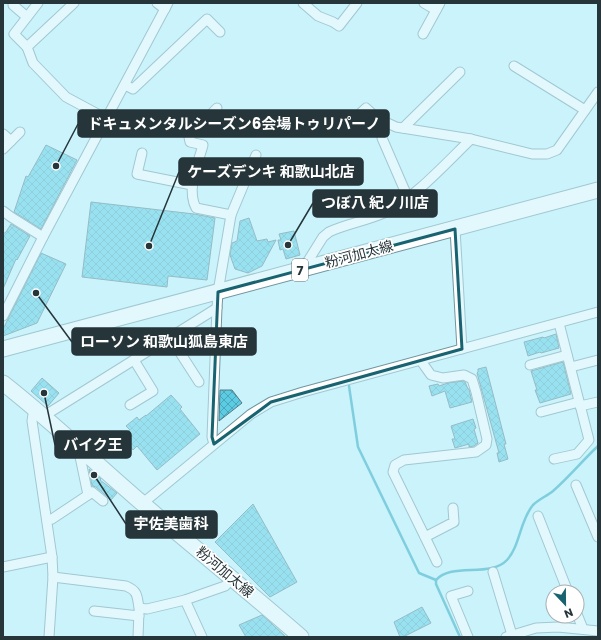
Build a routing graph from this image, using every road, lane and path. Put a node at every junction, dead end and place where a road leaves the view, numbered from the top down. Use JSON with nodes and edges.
{"nodes":[{"id":1,"x":38,"y":3,"type":"edge"},
{"id":2,"x":74,"y":3,"type":"edge"},
{"id":3,"x":156,"y":3,"type":"edge"},
{"id":4,"x":303,"y":3,"type":"edge"},
{"id":5,"x":357,"y":3,"type":"edge"},
{"id":6,"x":424,"y":3,"type":"edge"},
{"id":7,"x":13,"y":5,"type":"dead end"},
{"id":8,"x":167,"y":6,"type":"edge"},
{"id":9,"x":438,"y":6,"type":"edge"},
{"id":10,"x":27,"y":17,"type":"junction"},
{"id":11,"x":220,"y":32,"type":"dead end"},
{"id":12,"x":423,"y":34,"type":"dead end"},
{"id":13,"x":27,"y":47,"type":"junction"},
{"id":14,"x":514,"y":66,"type":"dead end"},
{"id":15,"x":460,"y":72,"type":"dead end"},
{"id":16,"x":125,"y":85,"type":"junction"},
{"id":17,"x":598,"y":92,"type":"edge"},
{"id":18,"x":217,"y":108,"type":"dead end"},
{"id":19,"x":585,"y":110,"type":"junction"},
{"id":20,"x":107,"y":118,"type":"junction"},
{"id":21,"x":296,"y":127,"type":"dead end"},
{"id":22,"x":403,"y":128,"type":"junction"},
{"id":23,"x":20,"y":132,"type":"dead end"},
{"id":24,"x":3,"y":134,"type":"edge"},
{"id":25,"x":382,"y":138,"type":"dead end"},
{"id":26,"x":471,"y":139,"type":"junction"},
{"id":27,"x":11,"y":141,"type":"junction"},
{"id":28,"x":3,"y":149,"type":"edge"},
{"id":29,"x":142,"y":153,"type":"dead end"},
{"id":30,"x":256,"y":155,"type":"dead end"},
{"id":31,"x":192,"y":185,"type":"junction"},
{"id":32,"x":598,"y":190,"type":"edge"},
{"id":33,"x":408,"y":198,"type":"junction"},
{"id":34,"x":3,"y":211,"type":"edge"},
{"id":35,"x":231,"y":215,"type":"junction"},
{"id":36,"x":456,"y":229,"type":"junction"},
{"id":37,"x":44,"y":237,"type":"junction"},
{"id":38,"x":303,"y":269,"type":"junction"},
{"id":39,"x":218,"y":292,"type":"junction"},
{"id":40,"x":217,"y":308,"type":"junction"},
{"id":41,"x":598,"y":312,"type":"edge"},
{"id":42,"x":3,"y":316,"type":"edge"},
{"id":43,"x":559,"y":323,"type":"junction"},
{"id":44,"x":170,"y":337,"type":"junction"},
{"id":45,"x":3,"y":349,"type":"edge"},
{"id":46,"x":462,"y":349,"type":"junction"},
{"id":47,"x":567,"y":355,"type":"junction"},
{"id":48,"x":134,"y":360,"type":"junction"},
{"id":49,"x":598,"y":360,"type":"edge"},
{"id":50,"x":421,"y":361,"type":"junction"},
{"id":51,"x":530,"y":365,"type":"dead end"},
{"id":52,"x":571,"y":368,"type":"junction"},
{"id":53,"x":198,"y":382,"type":"dead end"},
{"id":54,"x":3,"y":383,"type":"edge"},
{"id":55,"x":598,"y":402,"type":"edge"},
{"id":56,"x":580,"y":404,"type":"junction"},
{"id":57,"x":130,"y":405,"type":"dead end"},
{"id":58,"x":39,"y":412,"type":"junction"},
{"id":59,"x":541,"y":412,"type":"dead end"},
{"id":60,"x":214,"y":444,"type":"junction"},
{"id":61,"x":78,"y":447,"type":"junction"},
{"id":62,"x":554,"y":460,"type":"dead end"},
{"id":63,"x":576,"y":485,"type":"dead end"},
{"id":64,"x":88,"y":495,"type":"junction"},
{"id":65,"x":103,"y":501,"type":"dead end"},
{"id":66,"x":143,"y":503,"type":"junction"},
{"id":67,"x":453,"y":508,"type":"dead end"},
{"id":68,"x":538,"y":516,"type":"dead end"},
{"id":69,"x":47,"y":520,"type":"junction"},
{"id":70,"x":425,"y":537,"type":"junction"},
{"id":71,"x":598,"y":537,"type":"edge"},
{"id":72,"x":52,"y":557,"type":"junction"},
{"id":73,"x":437,"y":562,"type":"dead end"},
{"id":74,"x":3,"y":567,"type":"edge"},
{"id":75,"x":493,"y":572,"type":"dead end"},
{"id":76,"x":53,"y":577,"type":"junction"},
{"id":77,"x":233,"y":578,"type":"junction"},
{"id":78,"x":565,"y":584,"type":"edge"},
{"id":79,"x":468,"y":591,"type":"dead end"},
{"id":80,"x":185,"y":600,"type":"junction"},
{"id":81,"x":94,"y":610,"type":"dead end"},
{"id":82,"x":139,"y":612,"type":"junction"},
{"id":83,"x":581,"y":624,"type":"edge"},
{"id":84,"x":583,"y":629,"type":"junction"},
{"id":85,"x":598,"y":631,"type":"edge"},
{"id":86,"x":509,"y":636,"type":"edge"},
{"id":87,"x":49,"y":637,"type":"edge"},
{"id":88,"x":138,"y":637,"type":"edge"},
{"id":89,"x":202,"y":637,"type":"edge"},
{"id":90,"x":301,"y":637,"type":"edge"},
{"id":91,"x":468,"y":637,"type":"edge"}],
"edges":[{"from":1,"to":10,"type":"street"},
{"from":2,"to":13,"type":"street"},
{"from":3,"to":8,"type":"street"},
{"from":4,"to":5,"type":"street"},
{"from":6,"to":9,"type":"street"},
{"from":7,"to":10,"type":"street"},
{"from":8,"to":16,"type":"street"},
{"from":9,"to":12,"type":"street"},
{"from":10,"to":13,"type":"street"},
{"from":11,"to":16,"type":"street"},
{"from":13,"to":20,"type":"street"},
{"from":14,"to":19,"type":"street"},
{"from":15,"to":22,"type":"street"},
{"from":16,"to":20,"type":"street"},
{"from":17,"to":19,"type":"street"},
{"from":18,"to":31,"type":"street"},
{"from":19,"to":26,"type":"street"},
{"from":20,"to":37,"type":"street"},
{"from":21,"to":22,"type":"street"},
{"from":22,"to":26,"type":"street"},
{"from":23,"to":27,"type":"street"},
{"from":24,"to":27,"type":"street"},
{"from":25,"to":33,"type":"street"},
{"from":26,"to":33,"type":"street"},
{"from":27,"to":28,"type":"street"},
{"from":29,"to":31,"type":"street"},
{"from":30,"to":35,"type":"street"},
{"from":31,"to":35,"type":"street"},
{"from":32,"to":36,"type":"main road","name":"粉河加太線","number":"7"},
{"from":33,"to":38,"type":"street"},
{"from":34,"to":37,"type":"street"},
{"from":35,"to":39,"type":"street"},
{"from":36,"to":38,"type":"main road","name":"粉河加太線","number":"7"},
{"from":36,"to":46,"type":"street"},
{"from":37,"to":42,"type":"street"},
{"from":38,"to":39,"type":"main road","name":"粉河加太線","number":"7"},
{"from":39,"to":40,"type":"street"},
{"from":39,"to":45,"type":"main road","name":"粉河加太線","number":"7"},
{"from":40,"to":44,"type":"street"},
{"from":40,"to":60,"type":"street"},
{"from":41,"to":43,"type":"street"},
{"from":43,"to":46,"type":"street"},
{"from":43,"to":47,"type":"street"},
{"from":44,"to":48,"type":"street"},
{"from":44,"to":53,"type":"street"},
{"from":46,"to":50,"type":"street"},
{"from":47,"to":51,"type":"street"},
{"from":47,"to":52,"type":"street"},
{"from":48,"to":57,"type":"street"},
{"from":48,"to":58,"type":"street"},
{"from":49,"to":52,"type":"street"},
{"from":50,"to":60,"type":"street"},
{"from":50,"to":70,"type":"street"},
{"from":52,"to":56,"type":"street"},
{"from":54,"to":58,"type":"main road","name":"粉河加太線"},
{"from":55,"to":56,"type":"street"},
{"from":56,"to":59,"type":"street"},
{"from":56,"to":62,"type":"street"},
{"from":58,"to":61,"type":"main road","name":"粉河加太線"},
{"from":58,"to":69,"type":"street"},
{"from":60,"to":66,"type":"street"},
{"from":61,"to":64,"type":"street"},
{"from":61,"to":66,"type":"main road","name":"粉河加太線"},
{"from":63,"to":71,"type":"street"},
{"from":64,"to":65,"type":"street"},
{"from":64,"to":69,"type":"street"},
{"from":66,"to":77,"type":"main road","name":"粉河加太線"},
{"from":67,"to":70,"type":"street"},
{"from":68,"to":78,"type":"street"},
{"from":69,"to":72,"type":"street"},
{"from":70,"to":73,"type":"street"},
{"from":72,"to":74,"type":"street"},
{"from":72,"to":76,"type":"street"},
{"from":75,"to":86,"type":"street"},
{"from":76,"to":82,"type":"street"},
{"from":76,"to":87,"type":"street"},
{"from":77,"to":80,"type":"street"},
{"from":77,"to":90,"type":"main road","name":"粉河加太線"},
{"from":79,"to":91,"type":"street"},
{"from":80,"to":82,"type":"street"},
{"from":80,"to":89,"type":"street"},
{"from":81,"to":82,"type":"street"},
{"from":82,"to":88,"type":"street"},
{"from":83,"to":84,"type":"street"},
{"from":84,"to":85,"type":"street"},
{"from":84,"to":86,"type":"street"}]}
